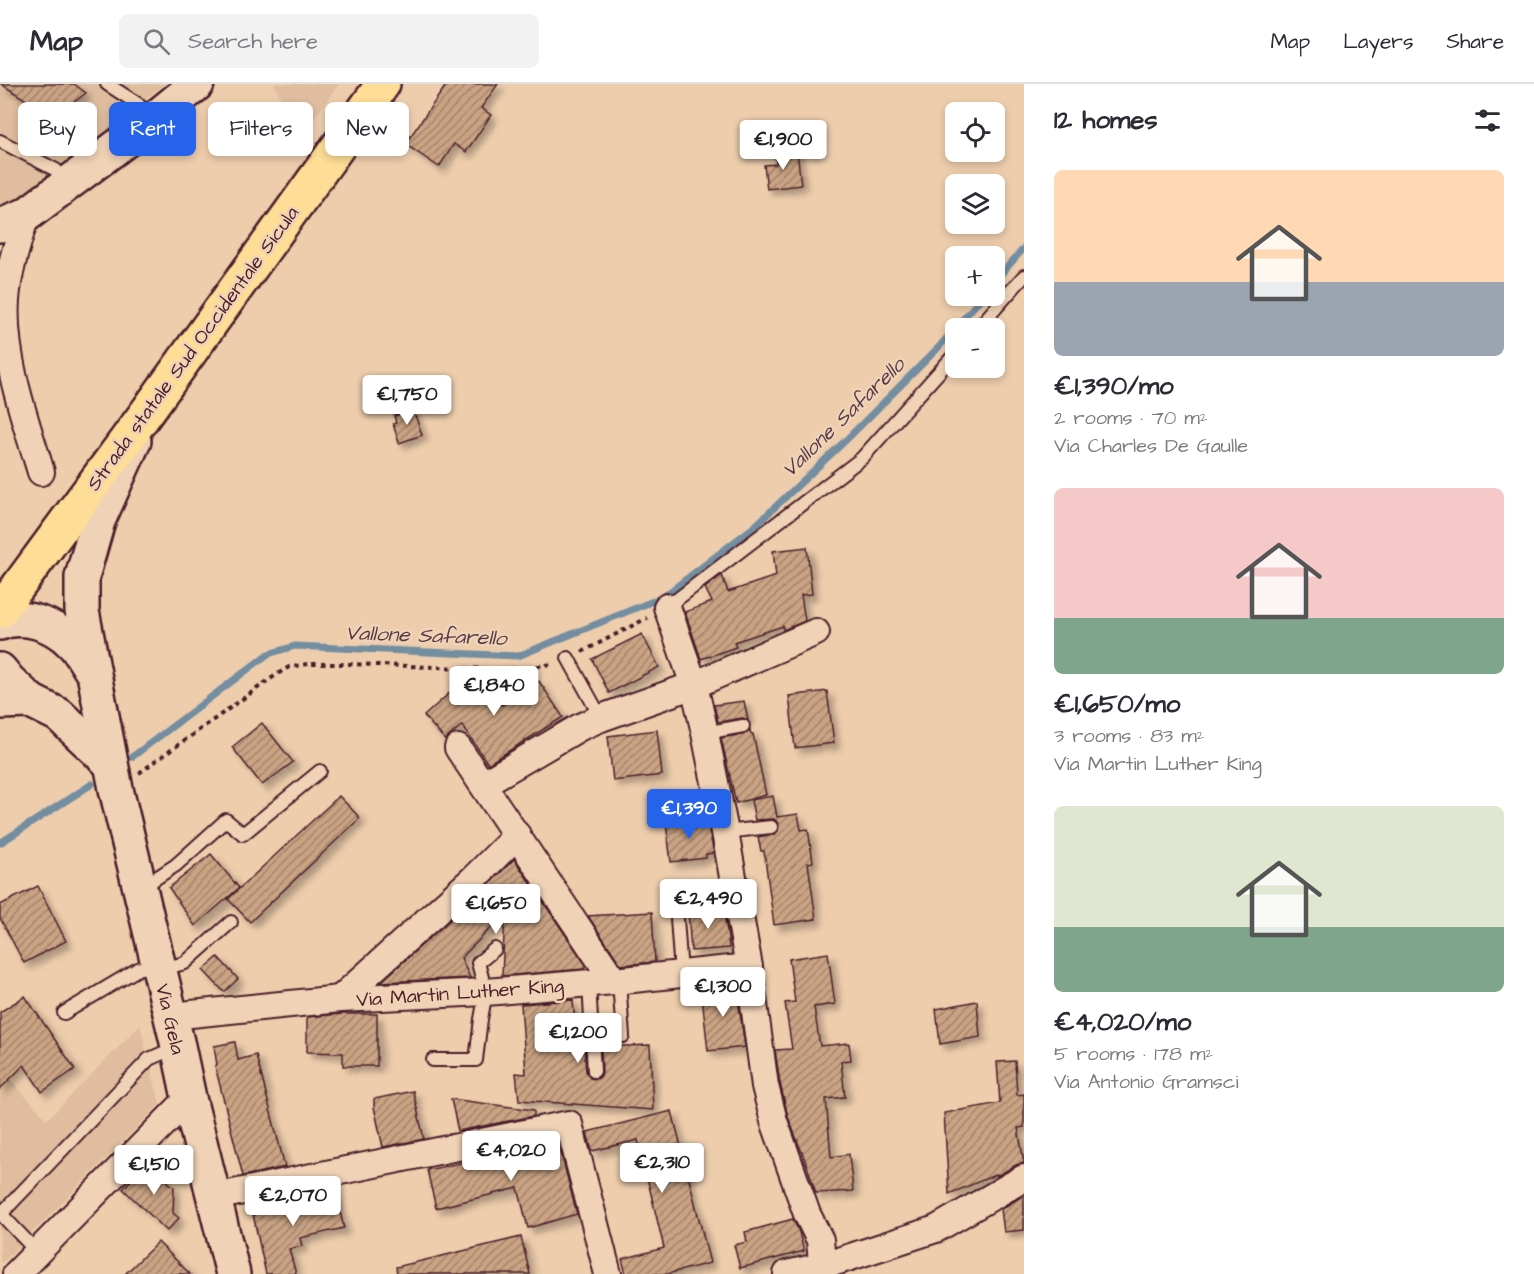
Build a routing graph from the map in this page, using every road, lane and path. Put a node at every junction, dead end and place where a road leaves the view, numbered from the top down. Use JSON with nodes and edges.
{"nodes":[{"id":1,"x":107,"y":84,"type":"edge"},
{"id":2,"x":197,"y":84,"type":"edge"},
{"id":3,"x":384,"y":84,"type":"edge"},
{"id":4,"x":135,"y":102,"type":"edge"},
{"id":5,"x":175,"y":102,"type":"edge"},
{"id":6,"x":0,"y":141,"type":"edge"},
{"id":7,"x":109,"y":153,"type":"edge"},
{"id":8,"x":64,"y":187,"type":"junction"},
{"id":9,"x":13,"y":220,"type":"edge"},
{"id":10,"x":1024,"y":276,"type":"edge"},
{"id":11,"x":987,"y":318,"type":"edge"},
{"id":12,"x":945,"y":365,"type":"edge"},
{"id":13,"x":149,"y":409,"type":"junction"},
{"id":14,"x":40,"y":472,"type":"dead end"},
{"id":15,"x":667,"y":608,"type":"junction"},
{"id":16,"x":0,"y":611,"type":"edge"},
{"id":17,"x":0,"y":623,"type":"edge"},
{"id":18,"x":816,"y":632,"type":"dead end"},
{"id":19,"x":568,"y":658,"type":"junction"},
{"id":20,"x":0,"y":670,"type":"edge"},
{"id":21,"x":94,"y":674,"type":"junction"},
{"id":22,"x":694,"y":685,"type":"junction"},
{"id":23,"x":16,"y":701,"type":"edge"},
{"id":24,"x":600,"y":718,"type":"junction"},
{"id":25,"x":743,"y":726,"type":"dead end"},
{"id":26,"x":705,"y":733,"type":"junction"},
{"id":27,"x":458,"y":748,"type":"dead end"},
{"id":28,"x":320,"y":771,"type":"dead end"},
{"id":29,"x":113,"y":776,"type":"junction"},
{"id":30,"x":483,"y":784,"type":"junction"},
{"id":31,"x":771,"y":827,"type":"dead end"},
{"id":32,"x":725,"y":832,"type":"junction"},
{"id":33,"x":517,"y":835,"type":"junction"},
{"id":34,"x":140,"y":889,"type":"junction"},
{"id":35,"x":677,"y":918,"type":"dead end"},
{"id":36,"x":231,"y":922,"type":"dead end"},
{"id":37,"x":495,"y":949,"type":"dead end"},
{"id":38,"x":159,"y":966,"type":"junction"},
{"id":39,"x":749,"y":967,"type":"junction"},
{"id":40,"x":681,"y":974,"type":"junction"},
{"id":41,"x":607,"y":982,"type":"junction"},
{"id":42,"x":486,"y":992,"type":"junction"},
{"id":43,"x":340,"y":999,"type":"junction"},
{"id":44,"x":64,"y":1013,"type":"dead end"},
{"id":45,"x":175,"y":1031,"type":"junction"},
{"id":46,"x":623,"y":1036,"type":"dead end"},
{"id":47,"x":433,"y":1060,"type":"dead end"},
{"id":48,"x":594,"y":1071,"type":"dead end"},
{"id":49,"x":189,"y":1098,"type":"junction"},
{"id":50,"x":1024,"y":1178,"type":"edge"},
{"id":51,"x":214,"y":1197,"type":"junction"},
{"id":52,"x":1,"y":1213,"type":"edge"},
{"id":53,"x":38,"y":1253,"type":"junction"},
{"id":54,"x":823,"y":1270,"type":"edge"},
{"id":55,"x":16,"y":1274,"type":"edge"},
{"id":56,"x":233,"y":1274,"type":"edge"},
{"id":57,"x":608,"y":1274,"type":"edge"},
{"id":58,"x":787,"y":1274,"type":"edge"}],
"edges":[{"from":1,"to":4,"type":"lane"},
{"from":2,"to":5,"type":"main road"},
{"from":3,"to":13,"type":"main road","name":"Strada statale Sud Occidentale Sicula"},
{"from":6,"to":8,"type":"lane"},
{"from":7,"to":8,"type":"main road"},
{"from":8,"to":9,"type":"main road"},
{"from":9,"to":14,"type":"street"},
{"from":10,"to":11,"type":"lane"},
{"from":12,"to":15,"type":"lane"},
{"from":13,"to":16,"type":"main road","name":"Strada statale Sud Occidentale Sicula"},
{"from":13,"to":21,"type":"main road","name":"Via Gela"},
{"from":15,"to":19,"type":"path"},
{"from":15,"to":22,"type":"street"},
{"from":17,"to":21,"type":"main road"},
{"from":18,"to":22,"type":"street"},
{"from":19,"to":24,"type":"lane"},
{"from":19,"to":29,"type":"path"},
{"from":20,"to":23,"type":"main road"},
{"from":21,"to":29,"type":"main road","name":"Via Gela"},
{"from":22,"to":24,"type":"street"},
{"from":22,"to":26,"type":"street"},
{"from":23,"to":29,"type":"main road"},
{"from":24,"to":30,"type":"street"},
{"from":25,"to":26,"type":"lane"},
{"from":26,"to":32,"type":"street"},
{"from":27,"to":30,"type":"street"},
{"from":28,"to":34,"type":"lane"},
{"from":29,"to":34,"type":"main road","name":"Via Gela"},
{"from":30,"to":33,"type":"street"},
{"from":31,"to":32,"type":"lane"},
{"from":32,"to":39,"type":"street"},
{"from":33,"to":41,"type":"street"},
{"from":33,"to":43,"type":"street"},
{"from":34,"to":38,"type":"main road","name":"Via Gela"},
{"from":35,"to":40,"type":"lane"},
{"from":36,"to":38,"type":"lane"},
{"from":37,"to":42,"type":"lane"},
{"from":38,"to":44,"type":"lane"},
{"from":38,"to":45,"type":"main road","name":"Via Gela"},
{"from":39,"to":40,"type":"street","name":"Via Martin Luther King"},
{"from":39,"to":54,"type":"street"},
{"from":40,"to":41,"type":"street","name":"Via Martin Luther King"},
{"from":41,"to":42,"type":"street","name":"Via Martin Luther King"},
{"from":41,"to":46,"type":"lane"},
{"from":41,"to":48,"type":"lane"},
{"from":42,"to":43,"type":"street","name":"Via Martin Luther King"},
{"from":42,"to":47,"type":"lane"},
{"from":43,"to":45,"type":"street","name":"Via Martin Luther King"},
{"from":45,"to":49,"type":"main road","name":"Via Gela"},
{"from":45,"to":52,"type":"lane"},
{"from":49,"to":51,"type":"main road","name":"Via Gela"},
{"from":49,"to":53,"type":"street"},
{"from":50,"to":54,"type":"street"},
{"from":51,"to":56,"type":"main road","name":"Via Gela"},
{"from":51,"to":57,"type":"street"},
{"from":52,"to":53,"type":"lane"},
{"from":53,"to":55,"type":"street"},
{"from":54,"to":58,"type":"street"}]}
